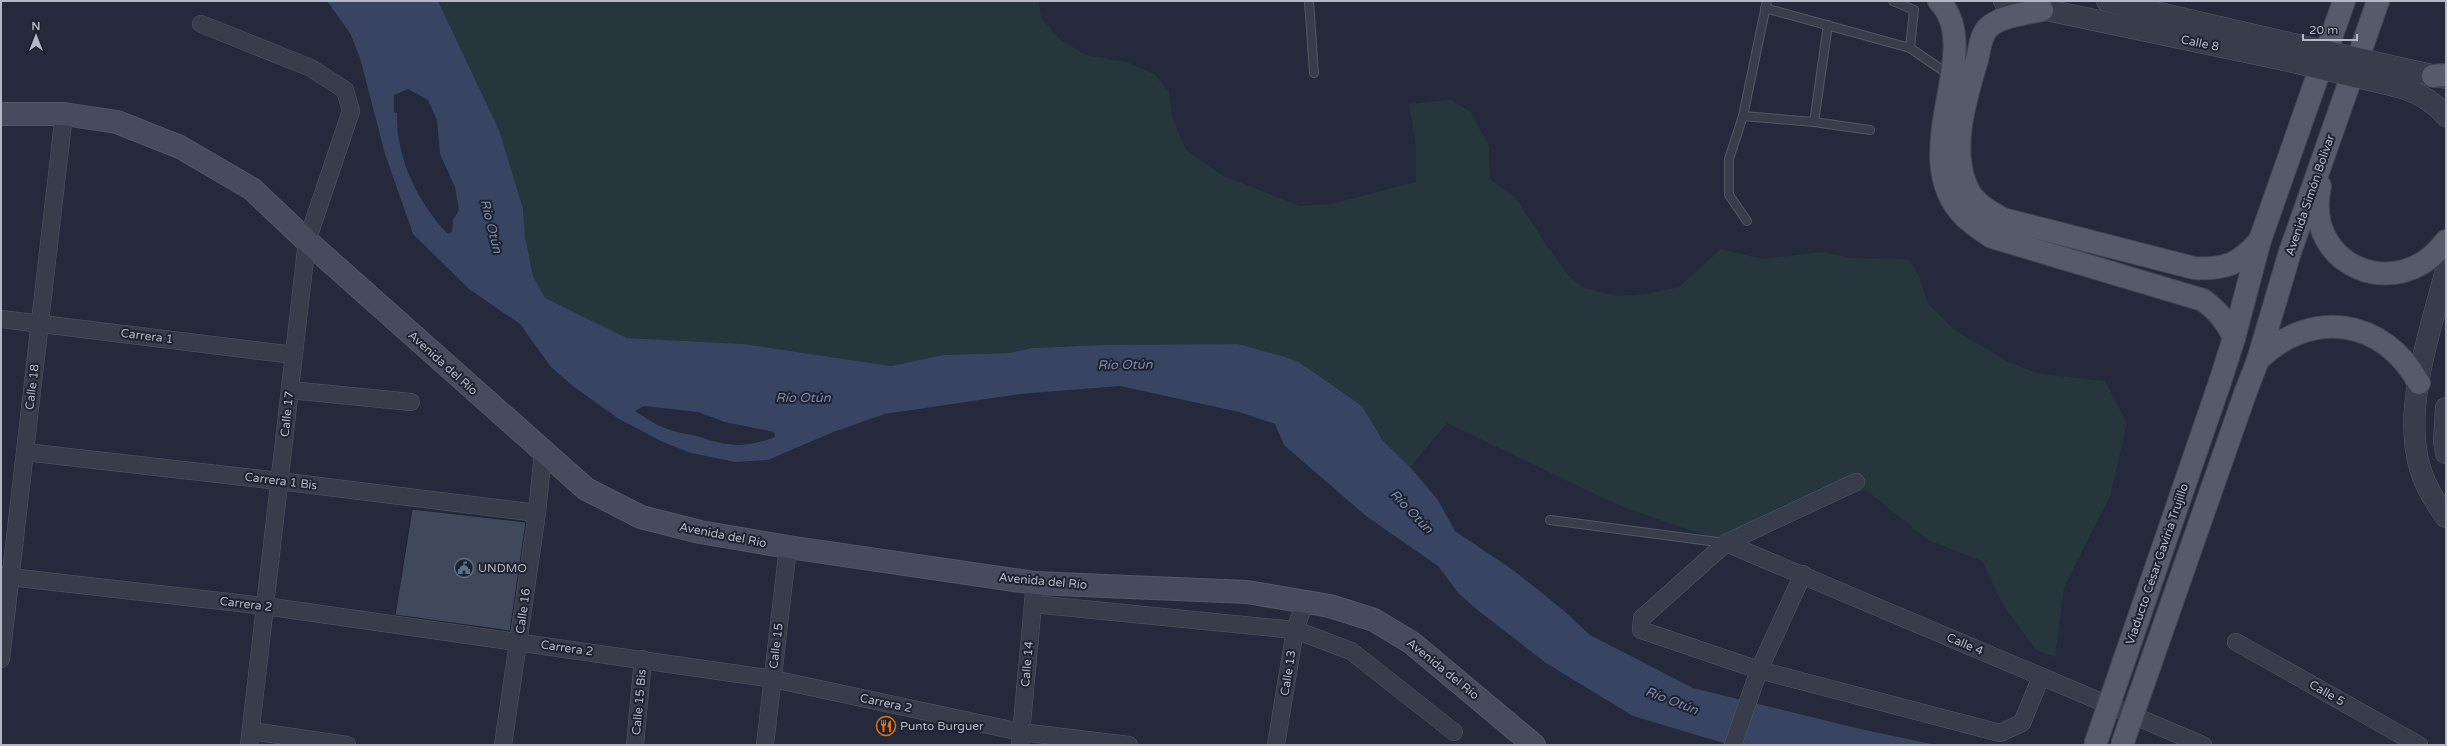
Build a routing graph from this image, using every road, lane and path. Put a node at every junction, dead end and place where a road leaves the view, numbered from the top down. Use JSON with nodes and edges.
{"nodes":[{"id":1,"x":1309,"y":1,"type":"edge"},
{"id":2,"x":1893,"y":1,"type":"edge"},
{"id":3,"x":1939,"y":1,"type":"edge"},
{"id":4,"x":2004,"y":1,"type":"edge"},
{"id":5,"x":2107,"y":1,"type":"edge"},
{"id":6,"x":2378,"y":1,"type":"edge"},
{"id":7,"x":1766,"y":4,"type":"edge"},
{"id":8,"x":2343,"y":4,"type":"edge"},
{"id":9,"x":2042,"y":10,"type":"junction"},
{"id":10,"x":201,"y":24,"type":"dead end"},
{"id":11,"x":1828,"y":25,"type":"junction"},
{"id":12,"x":1910,"y":48,"type":"junction"},
{"id":13,"x":2291,"y":53,"type":"junction"},
{"id":14,"x":1314,"y":73,"type":"dead end"},
{"id":15,"x":1951,"y":76,"type":"junction"},
{"id":16,"x":2397,"y":77,"type":"junction"},
{"id":17,"x":2442,"y":77,"type":"edge"},
{"id":18,"x":1,"y":114,"type":"edge"},
{"id":19,"x":64,"y":114,"type":"junction"},
{"id":20,"x":1743,"y":116,"type":"junction"},
{"id":21,"x":2446,"y":116,"type":"edge"},
{"id":22,"x":2336,"y":119,"type":"junction"},
{"id":23,"x":1814,"y":122,"type":"junction"},
{"id":24,"x":1870,"y":130,"type":"dead end"},
{"id":25,"x":1747,"y":221,"type":"dead end"},
{"id":26,"x":2260,"y":240,"type":"junction"},
{"id":27,"x":306,"y":241,"type":"junction"},
{"id":28,"x":2446,"y":241,"type":"edge"},
{"id":29,"x":2446,"y":270,"type":"edge"},
{"id":30,"x":1,"y":319,"type":"edge"},
{"id":31,"x":40,"y":323,"type":"junction"},
{"id":32,"x":2234,"y":338,"type":"junction"},
{"id":33,"x":294,"y":355,"type":"junction"},
{"id":34,"x":2258,"y":360,"type":"junction"},
{"id":35,"x":2419,"y":383,"type":"junction"},
{"id":36,"x":290,"y":390,"type":"junction"},
{"id":37,"x":411,"y":402,"type":"dead end"},
{"id":38,"x":2446,"y":408,"type":"edge"},
{"id":39,"x":25,"y":452,"type":"junction"},
{"id":40,"x":543,"y":453,"type":"junction"},
{"id":41,"x":2446,"y":453,"type":"edge"},
{"id":42,"x":279,"y":481,"type":"junction"},
{"id":43,"x":1856,"y":482,"type":"dead end"},
{"id":44,"x":537,"y":514,"type":"junction"},
{"id":45,"x":2446,"y":516,"type":"edge"},
{"id":46,"x":1550,"y":520,"type":"dead end"},
{"id":47,"x":1726,"y":543,"type":"junction"},
{"id":48,"x":788,"y":547,"type":"junction"},
{"id":49,"x":1803,"y":574,"type":"junction"},
{"id":50,"x":6,"y":576,"type":"edge"},
{"id":51,"x":1034,"y":593,"type":"junction"},
{"id":52,"x":1304,"y":602,"type":"junction"},
{"id":53,"x":265,"y":606,"type":"junction"},
{"id":54,"x":1295,"y":630,"type":"junction"},
{"id":55,"x":518,"y":641,"type":"junction"},
{"id":56,"x":2236,"y":642,"type":"dead end"},
{"id":57,"x":1,"y":659,"type":"edge"},
{"id":58,"x":643,"y":659,"type":"junction"},
{"id":59,"x":1759,"y":670,"type":"junction"},
{"id":60,"x":2041,"y":677,"type":"junction"},
{"id":61,"x":773,"y":679,"type":"junction"},
{"id":62,"x":1454,"y":732,"type":"dead end"},
{"id":63,"x":250,"y":738,"type":"edge"},
{"id":64,"x":1020,"y":739,"type":"edge"},
{"id":65,"x":347,"y":745,"type":"edge"},
{"id":66,"x":503,"y":745,"type":"edge"},
{"id":67,"x":635,"y":745,"type":"edge"},
{"id":68,"x":765,"y":745,"type":"edge"},
{"id":69,"x":1129,"y":745,"type":"edge"},
{"id":70,"x":1276,"y":745,"type":"edge"},
{"id":71,"x":1534,"y":745,"type":"edge"},
{"id":72,"x":1734,"y":745,"type":"edge"},
{"id":73,"x":2095,"y":745,"type":"edge"},
{"id":74,"x":2122,"y":745,"type":"edge"},
{"id":75,"x":2203,"y":745,"type":"edge"},
{"id":76,"x":2418,"y":745,"type":"edge"}],
"edges":[{"from":1,"to":14,"type":"lane"},
{"from":2,"to":12,"type":"lane"},
{"from":3,"to":15,"type":"main road"},
{"from":4,"to":9,"type":"street","name":"Calle 8"},
{"from":5,"to":13,"type":"street","name":"Calle 8"},
{"from":6,"to":22,"type":"main road","name":"Avenida Simón Bolívar"},
{"from":7,"to":11,"type":"lane"},
{"from":7,"to":20,"type":"lane"},
{"from":8,"to":26,"type":"main road"},
{"from":9,"to":13,"type":"street","name":"Calle 8"},
{"from":9,"to":26,"type":"main road"},
{"from":10,"to":27,"type":"street","name":"Calle 17"},
{"from":11,"to":12,"type":"lane"},
{"from":11,"to":23,"type":"lane"},
{"from":12,"to":15,"type":"lane"},
{"from":13,"to":16,"type":"street","name":"Calle 8","bridge":true},
{"from":15,"to":32,"type":"main road"},
{"from":16,"to":17,"type":"street","name":"Calle 8"},
{"from":16,"to":21,"type":"street"},
{"from":18,"to":19,"type":"main road","name":"Avenida del Río"},
{"from":19,"to":27,"type":"main road","name":"Avenida del Río"},
{"from":19,"to":31,"type":"street","name":"Calle 18"},
{"from":20,"to":23,"type":"lane"},
{"from":20,"to":25,"type":"lane"},
{"from":22,"to":28,"type":"main road"},
{"from":22,"to":34,"type":"main road","name":"Avenida Simón Bolívar"},
{"from":23,"to":24,"type":"lane"},
{"from":26,"to":32,"type":"main road"},
{"from":27,"to":33,"type":"street","name":"Calle 17"},
{"from":27,"to":40,"type":"main road","name":"Avenida del Río"},
{"from":29,"to":35,"type":"street"},
{"from":30,"to":31,"type":"street","name":"Carrera 1"},
{"from":31,"to":33,"type":"street","name":"Carrera 1"},
{"from":31,"to":39,"type":"street","name":"Calle 18"},
{"from":32,"to":73,"type":"main road","name":"Viaducto César Gaviria Trujillo","bridge":true},
{"from":33,"to":36,"type":"street","name":"Calle 17"},
{"from":34,"to":35,"type":"main road"},
{"from":34,"to":74,"type":"main road","name":"Avenida Simón Bolívar","bridge":true},
{"from":35,"to":45,"type":"street"},
{"from":36,"to":37,"type":"street"},
{"from":36,"to":42,"type":"street","name":"Calle 17"},
{"from":38,"to":41,"type":"street"},
{"from":39,"to":42,"type":"street","name":"Carrera 1 Bis"},
{"from":39,"to":50,"type":"street","name":"Calle 18"},
{"from":40,"to":44,"type":"street","name":"Calle 16"},
{"from":40,"to":48,"type":"main road","name":"Avenida del Río"},
{"from":42,"to":44,"type":"street","name":"Carrera 1 Bis"},
{"from":42,"to":53,"type":"street","name":"Calle 17"},
{"from":43,"to":47,"type":"street"},
{"from":44,"to":55,"type":"street","name":"Calle 16"},
{"from":46,"to":47,"type":"lane"},
{"from":47,"to":49,"type":"street","name":"Calle 4"},
{"from":47,"to":59,"type":"street"},
{"from":48,"to":51,"type":"main road","name":"Avenida del Río"},
{"from":48,"to":61,"type":"street","name":"Calle 15"},
{"from":49,"to":59,"type":"street"},
{"from":49,"to":60,"type":"street","name":"Calle 4"},
{"from":50,"to":53,"type":"street","name":"Carrera 2"},
{"from":50,"to":57,"type":"street","name":"Calle 18"},
{"from":51,"to":52,"type":"main road","name":"Avenida del Río"},
{"from":51,"to":54,"type":"street"},
{"from":51,"to":64,"type":"street","name":"Calle 14"},
{"from":52,"to":54,"type":"street","name":"Calle 13"},
{"from":52,"to":71,"type":"main road","name":"Avenida del Río"},
{"from":53,"to":55,"type":"street","name":"Carrera 2"},
{"from":53,"to":63,"type":"street","name":"Calle 17"},
{"from":54,"to":62,"type":"street"},
{"from":54,"to":70,"type":"street","name":"Calle 13"},
{"from":55,"to":58,"type":"street","name":"Carrera 2"},
{"from":55,"to":66,"type":"street","name":"Calle 16"},
{"from":56,"to":76,"type":"street","name":"Calle 5"},
{"from":58,"to":61,"type":"street","name":"Carrera 2"},
{"from":58,"to":67,"type":"street","name":"Calle 15 Bis"},
{"from":59,"to":60,"type":"street"},
{"from":59,"to":72,"type":"street"},
{"from":60,"to":75,"type":"street","name":"Calle 4"},
{"from":61,"to":64,"type":"street","name":"Carrera 2"},
{"from":61,"to":68,"type":"street","name":"Calle 15"},
{"from":63,"to":65,"type":"street"},
{"from":64,"to":69,"type":"street","name":"Carrera 2"}]}
